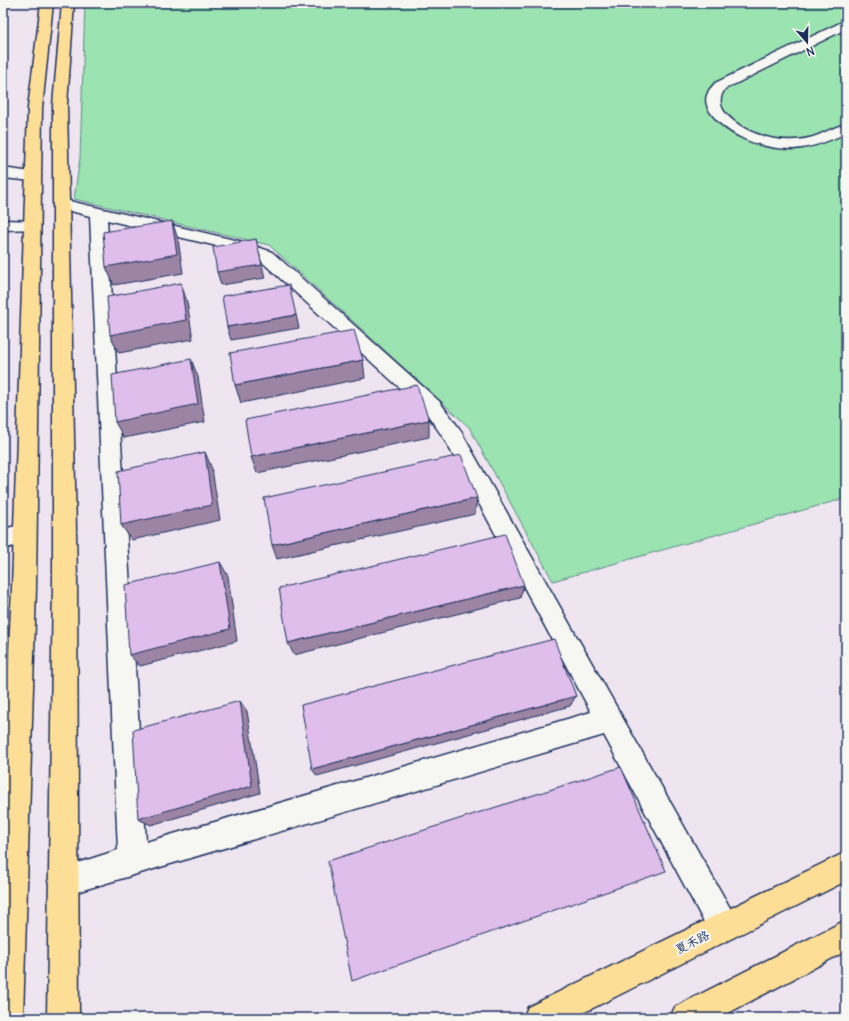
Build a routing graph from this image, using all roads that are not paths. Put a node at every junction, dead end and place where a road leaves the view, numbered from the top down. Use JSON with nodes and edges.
{"nodes":[{"id":1,"x":47,"y":3,"type":"edge"},
{"id":2,"x":68,"y":3,"type":"edge"},
{"id":3,"x":846,"y":24,"type":"edge"},
{"id":4,"x":846,"y":128,"type":"edge"},
{"id":5,"x":3,"y":174,"type":"edge"},
{"id":6,"x":34,"y":176,"type":"junction"},
{"id":7,"x":61,"y":204,"type":"junction"},
{"id":8,"x":98,"y":212,"type":"junction"},
{"id":9,"x":3,"y":225,"type":"edge"},
{"id":10,"x":32,"y":225,"type":"junction"},
{"id":11,"x":25,"y":534,"type":"junction"},
{"id":12,"x":3,"y":539,"type":"edge"},
{"id":13,"x":609,"y":720,"type":"junction"},
{"id":14,"x":10,"y":744,"type":"edge"},
{"id":15,"x":133,"y":860,"type":"junction"},
{"id":16,"x":846,"y":866,"type":"edge"},
{"id":17,"x":64,"y":881,"type":"junction"},
{"id":18,"x":723,"y":926,"type":"junction"},
{"id":19,"x":846,"y":935,"type":"edge"},
{"id":20,"x":7,"y":1018,"type":"edge"},
{"id":21,"x":63,"y":1018,"type":"edge"},
{"id":22,"x":539,"y":1018,"type":"edge"},
{"id":23,"x":686,"y":1018,"type":"edge"}],
"edges":[{"from":1,"to":6,"type":"main road"},
{"from":2,"to":7,"type":"main road"},
{"from":3,"to":4,"type":"street"},
{"from":5,"to":6,"type":"street"},
{"from":6,"to":10,"type":"main road"},
{"from":7,"to":8,"type":"street"},
{"from":7,"to":17,"type":"main road"},
{"from":8,"to":13,"type":"street"},
{"from":8,"to":15,"type":"street"},
{"from":9,"to":10,"type":"street"},
{"from":10,"to":11,"type":"main road"},
{"from":11,"to":12,"type":"street"},
{"from":11,"to":14,"type":"main road"},
{"from":13,"to":15,"type":"street"},
{"from":13,"to":18,"type":"street"},
{"from":14,"to":20,"type":"main road"},
{"from":15,"to":17,"type":"street"},
{"from":16,"to":18,"type":"main road","name":"夏禾路"},
{"from":17,"to":21,"type":"main road"},
{"from":18,"to":22,"type":"main road","name":"夏禾路"},
{"from":19,"to":23,"type":"main road"}]}
